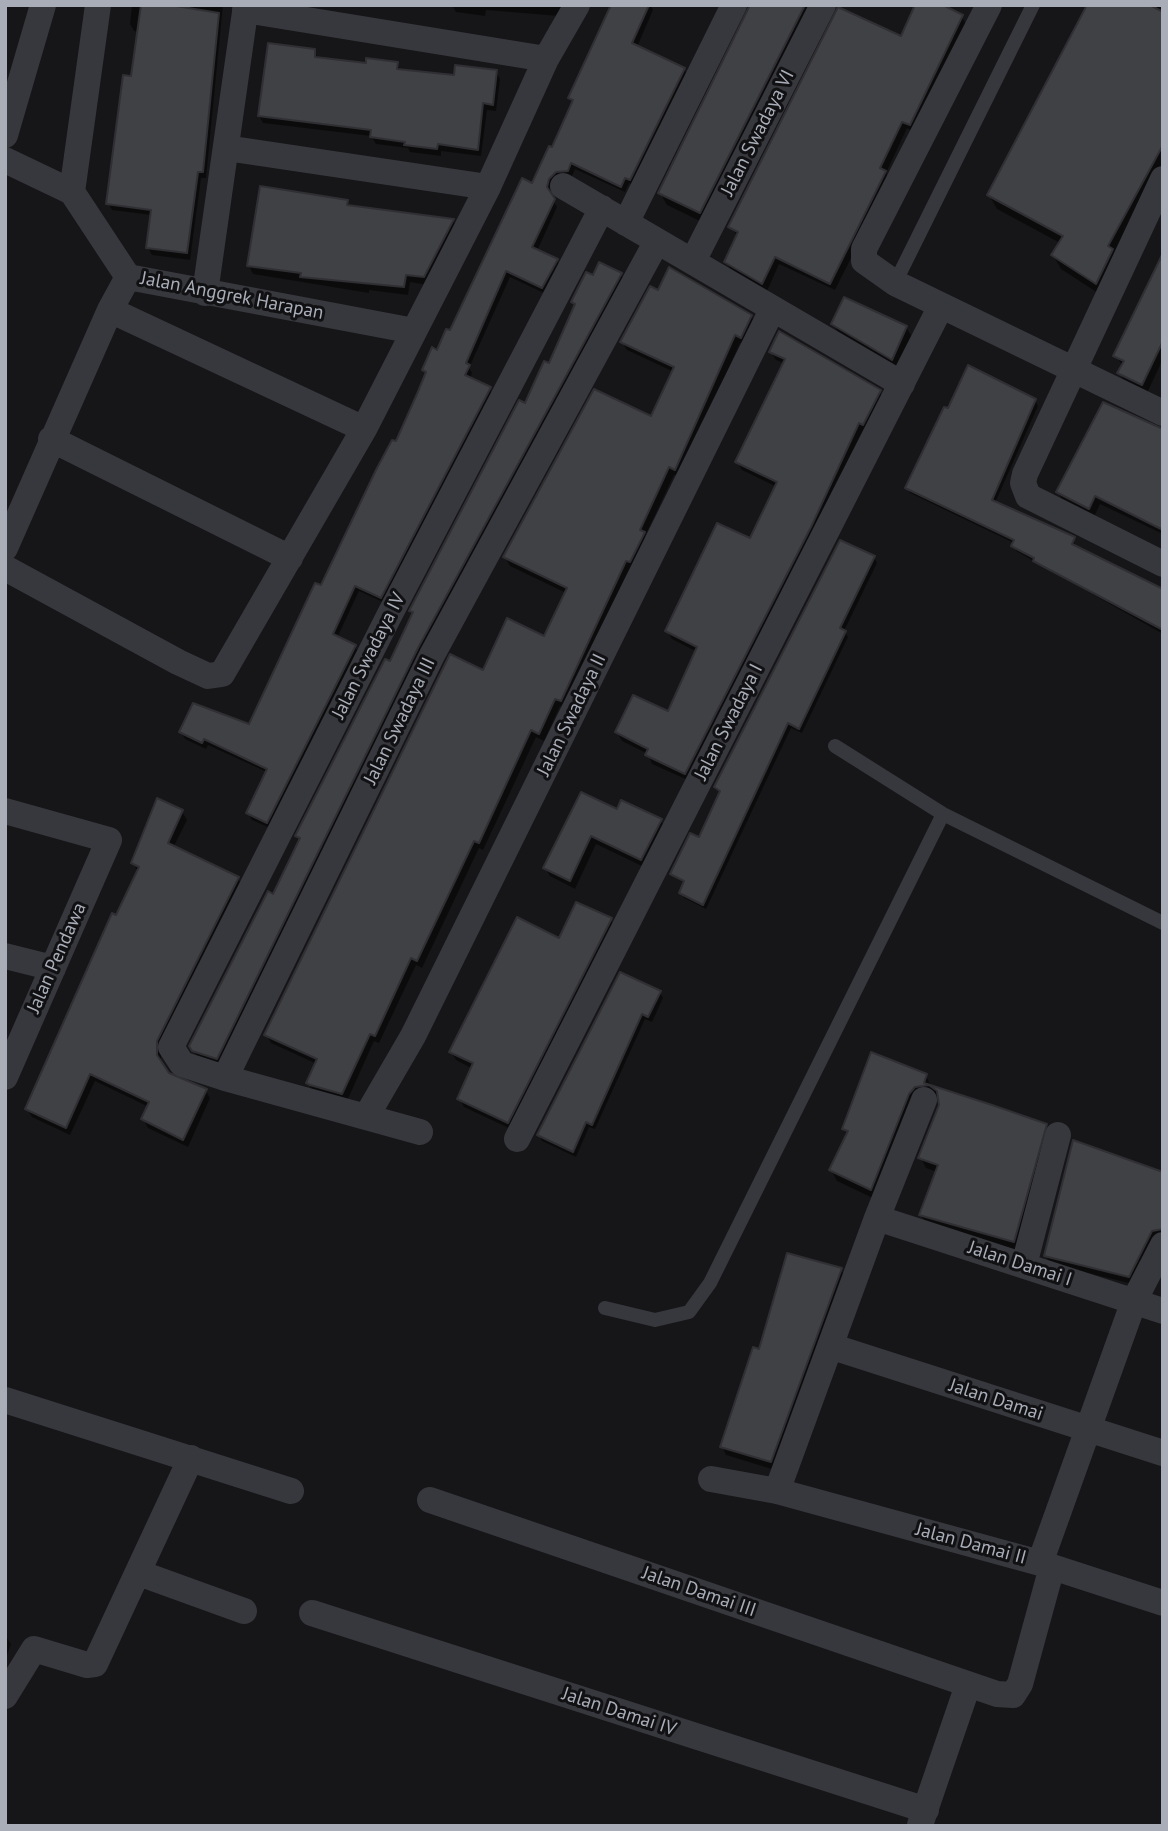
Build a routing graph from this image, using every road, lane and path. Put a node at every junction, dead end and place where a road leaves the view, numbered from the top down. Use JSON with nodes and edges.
{"nodes":[{"id":1,"x":43,"y":5,"type":"edge"},
{"id":2,"x":97,"y":5,"type":"edge"},
{"id":3,"x":577,"y":5,"type":"edge"},
{"id":4,"x":734,"y":5,"type":"edge"},
{"id":5,"x":823,"y":5,"type":"edge"},
{"id":6,"x":989,"y":5,"type":"edge"},
{"id":7,"x":1033,"y":5,"type":"edge"},
{"id":8,"x":245,"y":7,"type":"edge"},
{"id":9,"x":547,"y":59,"type":"junction"},
{"id":10,"x":5,"y":135,"type":"edge"},
{"id":11,"x":226,"y":148,"type":"junction"},
{"id":12,"x":5,"y":160,"type":"edge"},
{"id":13,"x":1163,"y":179,"type":"edge"},
{"id":14,"x":563,"y":186,"type":"dead end"},
{"id":15,"x":488,"y":187,"type":"junction"},
{"id":16,"x":72,"y":192,"type":"junction"},
{"id":17,"x":602,"y":208,"type":"junction"},
{"id":18,"x":626,"y":223,"type":"junction"},
{"id":19,"x":657,"y":241,"type":"junction"},
{"id":20,"x":693,"y":261,"type":"junction"},
{"id":21,"x":128,"y":277,"type":"junction"},
{"id":22,"x":895,"y":283,"type":"junction"},
{"id":23,"x":205,"y":293,"type":"junction"},
{"id":24,"x":941,"y":306,"type":"junction"},
{"id":25,"x":110,"y":310,"type":"junction"},
{"id":26,"x":772,"y":310,"type":"junction"},
{"id":27,"x":414,"y":331,"type":"junction"},
{"id":28,"x":1074,"y":369,"type":"junction"},
{"id":29,"x":902,"y":384,"type":"junction"},
{"id":30,"x":1163,"y":413,"type":"edge"},
{"id":31,"x":363,"y":429,"type":"junction"},
{"id":32,"x":51,"y":439,"type":"junction"},
{"id":33,"x":5,"y":548,"type":"edge"},
{"id":34,"x":290,"y":558,"type":"junction"},
{"id":35,"x":1163,"y":564,"type":"edge"},
{"id":36,"x":5,"y":568,"type":"edge"},
{"id":37,"x":835,"y":746,"type":"dead end"},
{"id":38,"x":5,"y":811,"type":"edge"},
{"id":39,"x":943,"y":814,"type":"junction"},
{"id":40,"x":1163,"y":923,"type":"edge"},
{"id":41,"x":5,"y":956,"type":"edge"},
{"id":42,"x":53,"y":968,"type":"junction"},
{"id":43,"x":5,"y":1077,"type":"edge"},
{"id":44,"x":225,"y":1078,"type":"junction"},
{"id":45,"x":924,"y":1100,"type":"dead end"},
{"id":46,"x":366,"y":1117,"type":"junction"},
{"id":47,"x":420,"y":1132,"type":"dead end"},
{"id":48,"x":1058,"y":1135,"type":"dead end"},
{"id":49,"x":517,"y":1139,"type":"dead end"},
{"id":50,"x":877,"y":1218,"type":"junction"},
{"id":51,"x":1163,"y":1245,"type":"edge"},
{"id":52,"x":1024,"y":1265,"type":"junction"},
{"id":53,"x":1133,"y":1301,"type":"junction"},
{"id":54,"x":606,"y":1308,"type":"dead end"},
{"id":55,"x":1163,"y":1311,"type":"edge"},
{"id":56,"x":830,"y":1346,"type":"junction"},
{"id":57,"x":5,"y":1400,"type":"edge"},
{"id":58,"x":1087,"y":1429,"type":"junction"},
{"id":59,"x":1163,"y":1452,"type":"edge"},
{"id":60,"x":191,"y":1458,"type":"junction"},
{"id":61,"x":711,"y":1479,"type":"dead end"},
{"id":62,"x":291,"y":1491,"type":"dead end"},
{"id":63,"x":777,"y":1491,"type":"junction"},
{"id":64,"x":430,"y":1500,"type":"dead end"},
{"id":65,"x":1046,"y":1565,"type":"junction"},
{"id":66,"x":139,"y":1573,"type":"junction"},
{"id":67,"x":1163,"y":1603,"type":"edge"},
{"id":68,"x":244,"y":1611,"type":"dead end"},
{"id":69,"x":313,"y":1614,"type":"dead end"},
{"id":70,"x":968,"y":1685,"type":"junction"},
{"id":71,"x":5,"y":1696,"type":"edge"},
{"id":72,"x":923,"y":1818,"type":"edge"}],
"edges":[{"from":1,"to":10,"type":"street"},
{"from":2,"to":16,"type":"street"},
{"from":3,"to":9,"type":"street"},
{"from":4,"to":18,"type":"street"},
{"from":5,"to":20,"type":"street","name":"Jalan Swadaya VI"},
{"from":6,"to":22,"type":"street"},
{"from":7,"to":22,"type":"lane"},
{"from":8,"to":9,"type":"street"},
{"from":8,"to":11,"type":"street"},
{"from":9,"to":15,"type":"street"},
{"from":11,"to":15,"type":"street"},
{"from":11,"to":23,"type":"street"},
{"from":12,"to":16,"type":"street"},
{"from":13,"to":28,"type":"street"},
{"from":14,"to":17,"type":"street"},
{"from":15,"to":27,"type":"street"},
{"from":16,"to":21,"type":"street","name":"Jalan Anggrek Harapan"},
{"from":17,"to":18,"type":"street"},
{"from":17,"to":44,"type":"street","name":"Jalan Swadaya IV"},
{"from":18,"to":19,"type":"street"},
{"from":19,"to":20,"type":"street"},
{"from":19,"to":44,"type":"street","name":"Jalan Swadaya III"},
{"from":20,"to":26,"type":"street"},
{"from":21,"to":23,"type":"street","name":"Jalan Anggrek Harapan"},
{"from":21,"to":25,"type":"street"},
{"from":22,"to":24,"type":"street"},
{"from":23,"to":27,"type":"street","name":"Jalan Anggrek Harapan"},
{"from":24,"to":28,"type":"street"},
{"from":24,"to":29,"type":"street","name":"Jalan Swadaya I"},
{"from":25,"to":31,"type":"street"},
{"from":25,"to":32,"type":"street"},
{"from":26,"to":29,"type":"street"},
{"from":26,"to":46,"type":"street","name":"Jalan Swadaya II"},
{"from":27,"to":31,"type":"street"},
{"from":28,"to":30,"type":"street"},
{"from":28,"to":35,"type":"street"},
{"from":29,"to":49,"type":"street","name":"Jalan Swadaya I"},
{"from":31,"to":34,"type":"street"},
{"from":32,"to":33,"type":"street"},
{"from":32,"to":34,"type":"street"},
{"from":34,"to":36,"type":"street"},
{"from":37,"to":39,"type":"lane"},
{"from":38,"to":42,"type":"street","name":"Jalan Pendawa"},
{"from":39,"to":40,"type":"lane"},
{"from":39,"to":54,"type":"lane"},
{"from":41,"to":42,"type":"street"},
{"from":42,"to":43,"type":"street","name":"Jalan Pendawa"},
{"from":44,"to":46,"type":"street"},
{"from":45,"to":50,"type":"street"},
{"from":46,"to":47,"type":"street"},
{"from":48,"to":52,"type":"street"},
{"from":50,"to":52,"type":"street","name":"Jalan Damai I"},
{"from":50,"to":56,"type":"street"},
{"from":51,"to":53,"type":"street"},
{"from":52,"to":53,"type":"street","name":"Jalan Damai I"},
{"from":53,"to":55,"type":"street","name":"Jalan Damai I"},
{"from":53,"to":58,"type":"street"},
{"from":56,"to":58,"type":"street","name":"Jalan Damai"},
{"from":56,"to":63,"type":"street"},
{"from":57,"to":60,"type":"street"},
{"from":58,"to":59,"type":"street","name":"Jalan Damai"},
{"from":58,"to":65,"type":"street"},
{"from":60,"to":62,"type":"street"},
{"from":60,"to":66,"type":"street"},
{"from":61,"to":63,"type":"street","name":"Jalan Damai II"},
{"from":63,"to":65,"type":"street","name":"Jalan Damai II"},
{"from":64,"to":70,"type":"street","name":"Jalan Damai III"},
{"from":65,"to":67,"type":"street","name":"Jalan Damai II"},
{"from":65,"to":70,"type":"street","name":"Jalan Damai III"},
{"from":66,"to":68,"type":"street"},
{"from":66,"to":71,"type":"street"},
{"from":69,"to":72,"type":"street","name":"Jalan Damai IV"},
{"from":70,"to":72,"type":"street"}]}
